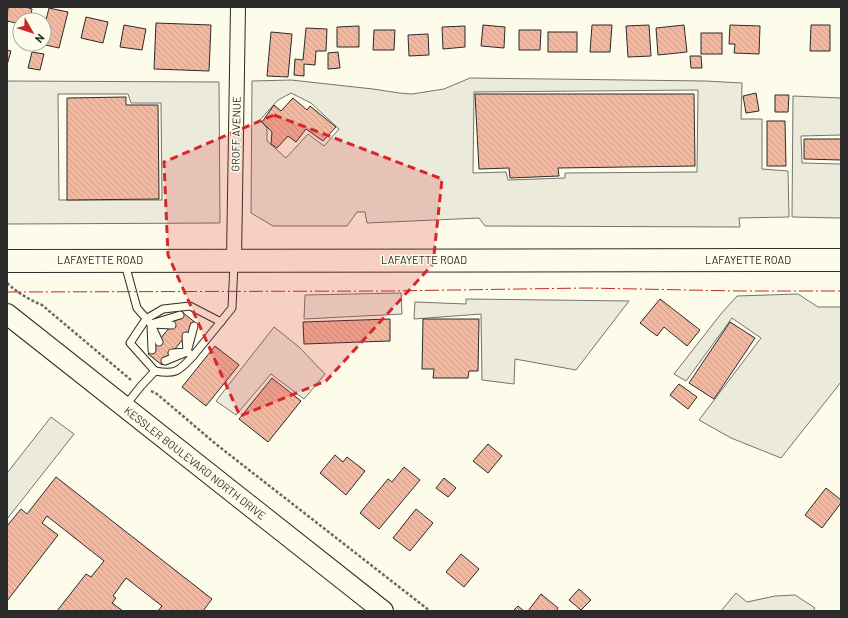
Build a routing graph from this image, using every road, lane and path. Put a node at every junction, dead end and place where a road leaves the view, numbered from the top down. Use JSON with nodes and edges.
{"nodes":[{"id":1,"x":238,"y":7,"type":"edge"},
{"id":2,"x":124,"y":260,"type":"junction"},
{"id":3,"x":234,"y":260,"type":"junction"},
{"id":4,"x":841,"y":260,"type":"edge"},
{"id":5,"x":7,"y":261,"type":"edge"},
{"id":6,"x":7,"y":283,"type":"edge"},
{"id":7,"x":7,"y":314,"type":"edge"},
{"id":8,"x":180,"y":315,"type":"dead end"},
{"id":9,"x":149,"y":322,"type":"junction"},
{"id":10,"x":221,"y":322,"type":"junction"},
{"id":11,"x":172,"y":325,"type":"dead end"},
{"id":12,"x":194,"y":326,"type":"dead end"},
{"id":13,"x":186,"y":336,"type":"dead end"},
{"id":14,"x":159,"y":342,"type":"dead end"},
{"id":15,"x":152,"y":350,"type":"dead end"},
{"id":16,"x":172,"y":353,"type":"dead end"},
{"id":17,"x":190,"y":354,"type":"junction"},
{"id":18,"x":165,"y":361,"type":"dead end"},
{"id":19,"x":155,"y":371,"type":"junction"},
{"id":20,"x":141,"y":386,"type":"junction"},
{"id":21,"x":124,"y":407,"type":"junction"},
{"id":22,"x":383,"y":611,"type":"edge"},
{"id":23,"x":430,"y":611,"type":"edge"}],
"edges":[{"from":1,"to":3,"type":"street","name":"GROFF AVENUE"},
{"from":2,"to":3,"type":"main road","name":"LAFAYETTE ROAD"},
{"from":2,"to":5,"type":"main road","name":"LAFAYETTE ROAD"},
{"from":2,"to":9,"type":"lane"},
{"from":3,"to":4,"type":"main road","name":"LAFAYETTE ROAD"},
{"from":3,"to":10,"type":"lane"},
{"from":6,"to":20,"type":"path"},
{"from":7,"to":21,"type":"main road","name":"KESSLER BOULEVARD NORTH DRIVE"},
{"from":8,"to":9,"type":"lane"},
{"from":9,"to":10,"type":"lane"},
{"from":9,"to":11,"type":"lane"},
{"from":9,"to":14,"type":"lane"},
{"from":9,"to":15,"type":"lane"},
{"from":9,"to":19,"type":"lane"},
{"from":10,"to":17,"type":"lane"},
{"from":12,"to":17,"type":"lane"},
{"from":13,"to":17,"type":"lane"},
{"from":16,"to":17,"type":"lane"},
{"from":17,"to":18,"type":"lane"},
{"from":17,"to":19,"type":"lane"},
{"from":19,"to":20,"type":"lane"},
{"from":20,"to":21,"type":"lane"},
{"from":20,"to":23,"type":"path"},
{"from":21,"to":22,"type":"main road","name":"KESSLER BOULEVARD NORTH DRIVE"}]}
